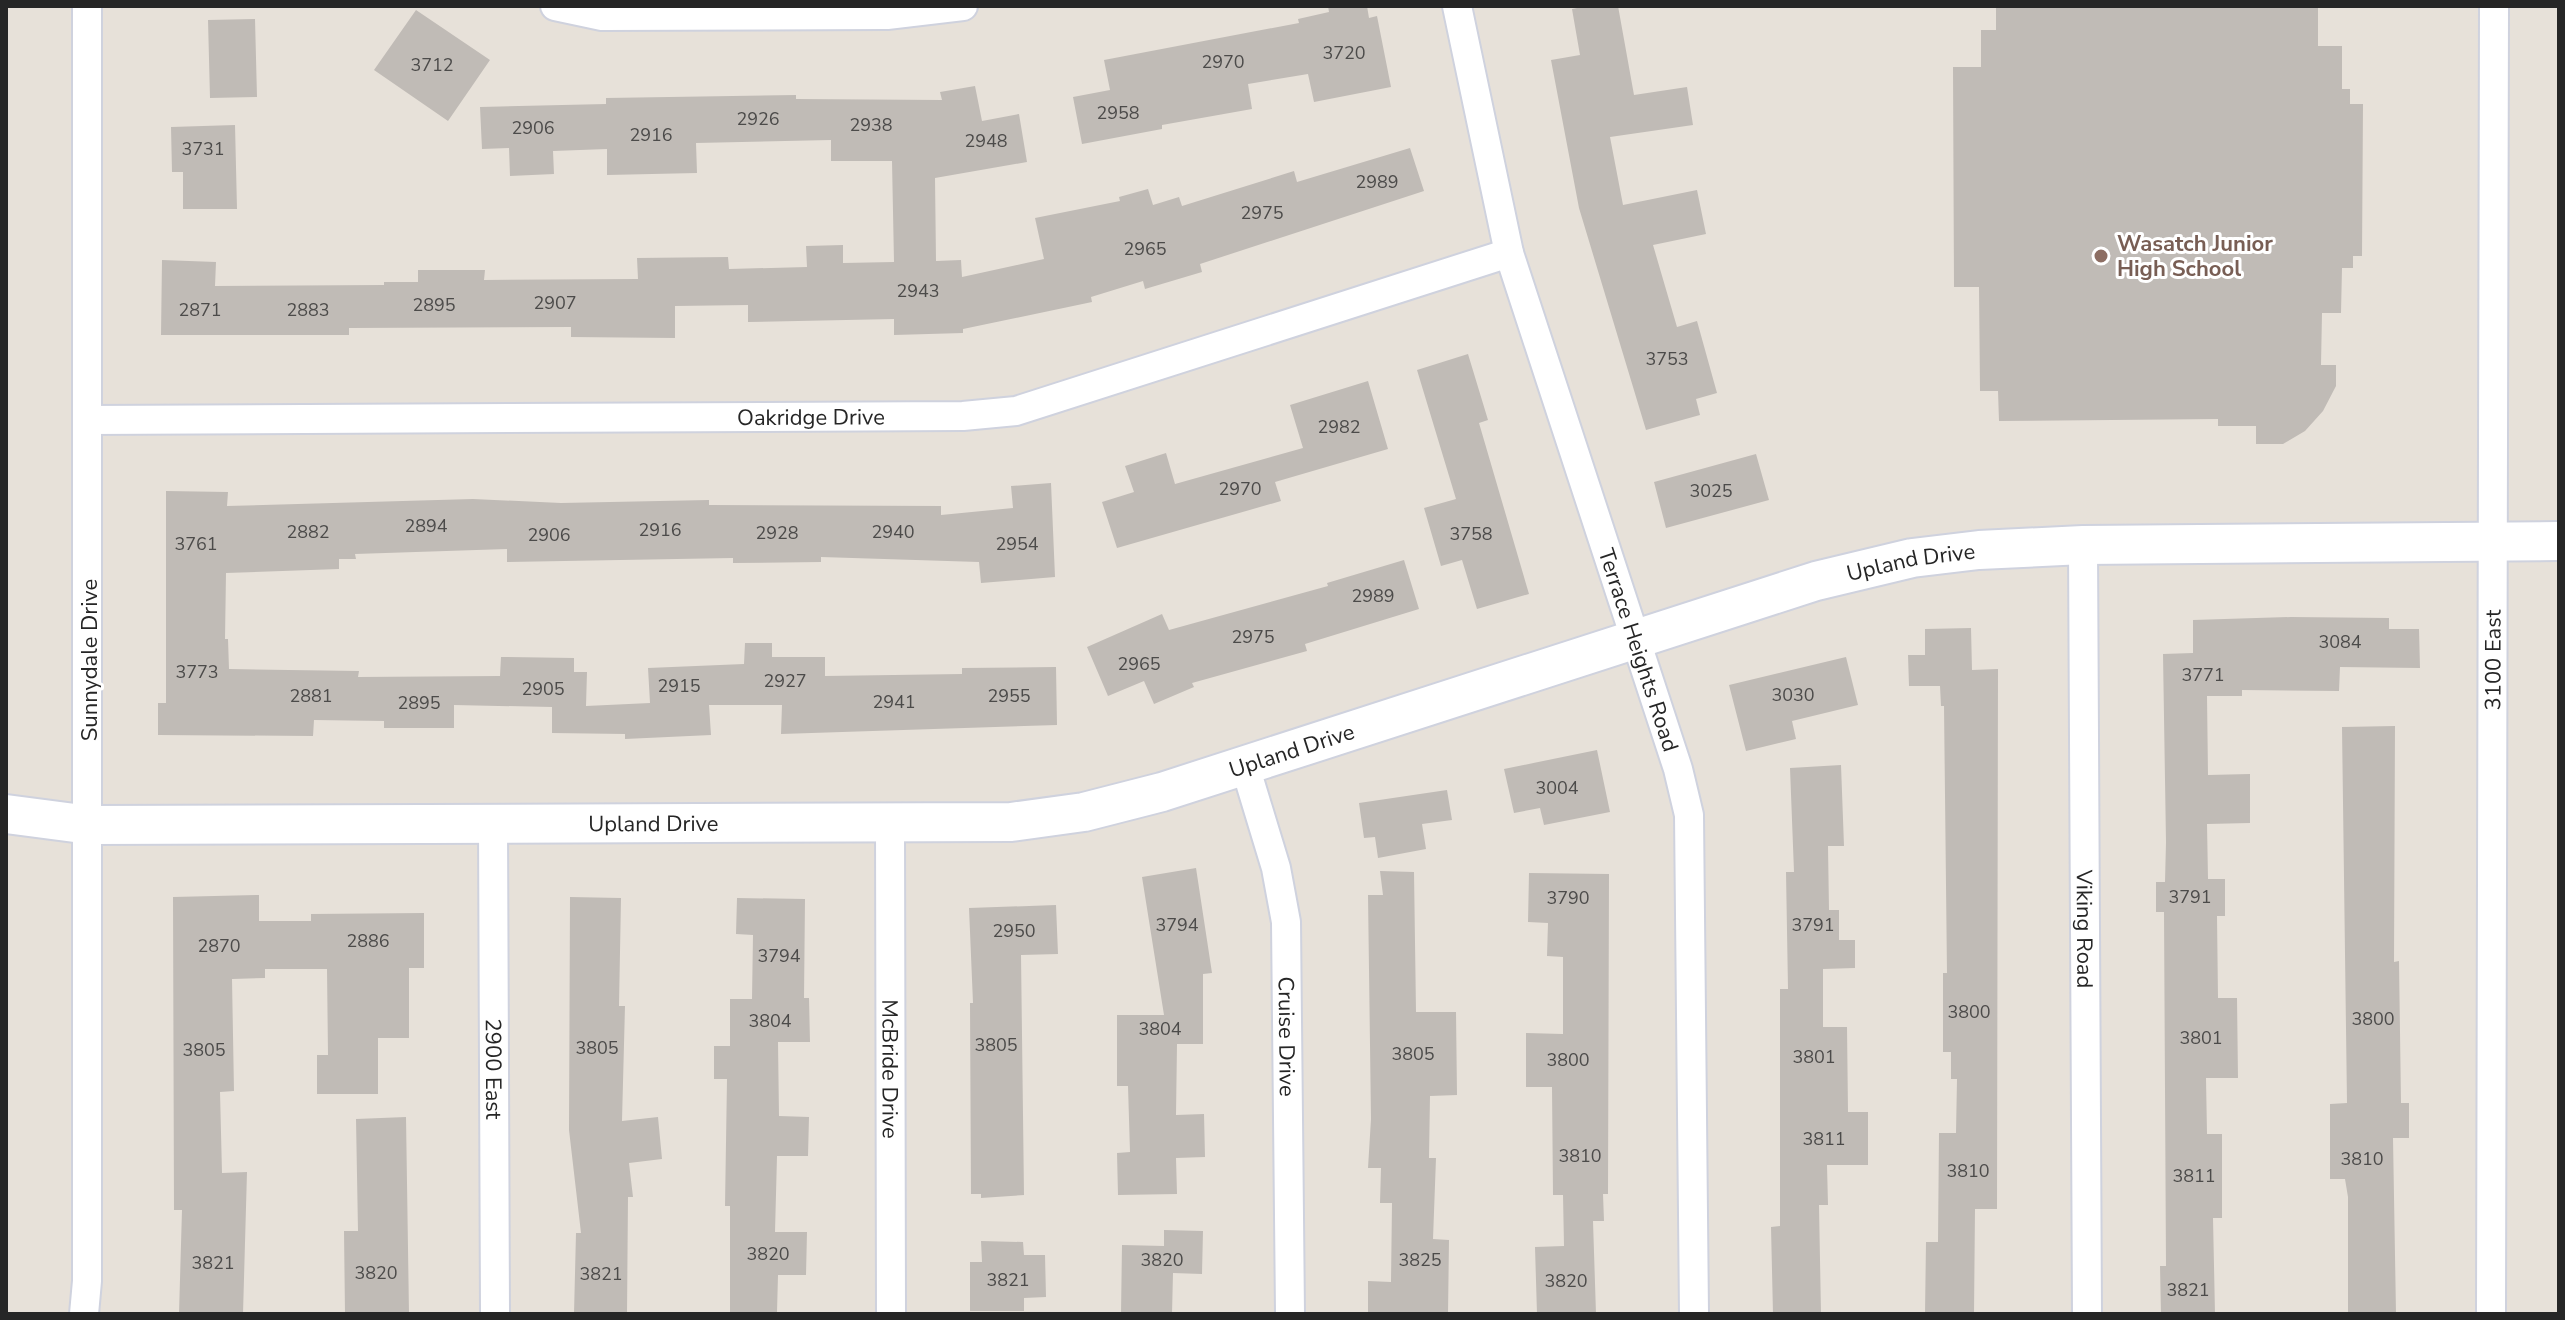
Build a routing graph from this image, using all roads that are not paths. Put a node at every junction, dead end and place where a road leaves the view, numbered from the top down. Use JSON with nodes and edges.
{"nodes":[{"id":1,"x":87,"y":6,"type":"edge"},
{"id":2,"x":555,"y":6,"type":"edge"},
{"id":3,"x":963,"y":6,"type":"edge"},
{"id":4,"x":1457,"y":6,"type":"edge"},
{"id":5,"x":2494,"y":6,"type":"edge"},
{"id":6,"x":1509,"y":253,"type":"junction"},
{"id":7,"x":87,"y":420,"type":"junction"},
{"id":8,"x":2493,"y":541,"type":"junction"},
{"id":9,"x":2559,"y":541,"type":"edge"},
{"id":10,"x":2083,"y":545,"type":"junction"},
{"id":11,"x":1635,"y":638,"type":"junction"},
{"id":12,"x":1245,"y":766,"type":"junction"},
{"id":13,"x":6,"y":814,"type":"edge"},
{"id":14,"x":493,"y":823,"type":"junction"},
{"id":15,"x":890,"y":823,"type":"junction"},
{"id":16,"x":90,"y":825,"type":"junction"},
{"id":17,"x":84,"y":1314,"type":"edge"},
{"id":18,"x":495,"y":1314,"type":"edge"},
{"id":19,"x":891,"y":1314,"type":"edge"},
{"id":20,"x":1290,"y":1314,"type":"edge"},
{"id":21,"x":1694,"y":1314,"type":"edge"},
{"id":22,"x":2087,"y":1314,"type":"edge"},
{"id":23,"x":2491,"y":1314,"type":"edge"}],
"edges":[{"from":1,"to":7,"type":"street","name":"Sunnydale Drive"},
{"from":2,"to":3,"type":"street"},
{"from":4,"to":6,"type":"street","name":"Terrace Heights Road"},
{"from":5,"to":8,"type":"street","name":"3100 East"},
{"from":6,"to":7,"type":"street","name":"Oakridge Drive"},
{"from":6,"to":11,"type":"street","name":"Terrace Heights Road"},
{"from":7,"to":16,"type":"street","name":"Sunnydale Drive"},
{"from":8,"to":9,"type":"street","name":"Upland Drive"},
{"from":8,"to":10,"type":"street","name":"Upland Drive"},
{"from":8,"to":23,"type":"street","name":"3100 East"},
{"from":10,"to":11,"type":"street","name":"Upland Drive"},
{"from":10,"to":22,"type":"street","name":"Viking Road"},
{"from":11,"to":12,"type":"street","name":"Upland Drive"},
{"from":11,"to":21,"type":"street","name":"Terrace Heights Road"},
{"from":12,"to":15,"type":"street","name":"Upland Drive"},
{"from":12,"to":20,"type":"street","name":"Cruise Drive"},
{"from":13,"to":16,"type":"street","name":"Upland Drive"},
{"from":14,"to":15,"type":"street","name":"Upland Drive"},
{"from":14,"to":16,"type":"street","name":"Upland Drive"},
{"from":14,"to":18,"type":"street","name":"2900 East"},
{"from":15,"to":19,"type":"street","name":"McBride Drive"},
{"from":16,"to":17,"type":"street","name":"Sunnydale Drive"}]}
